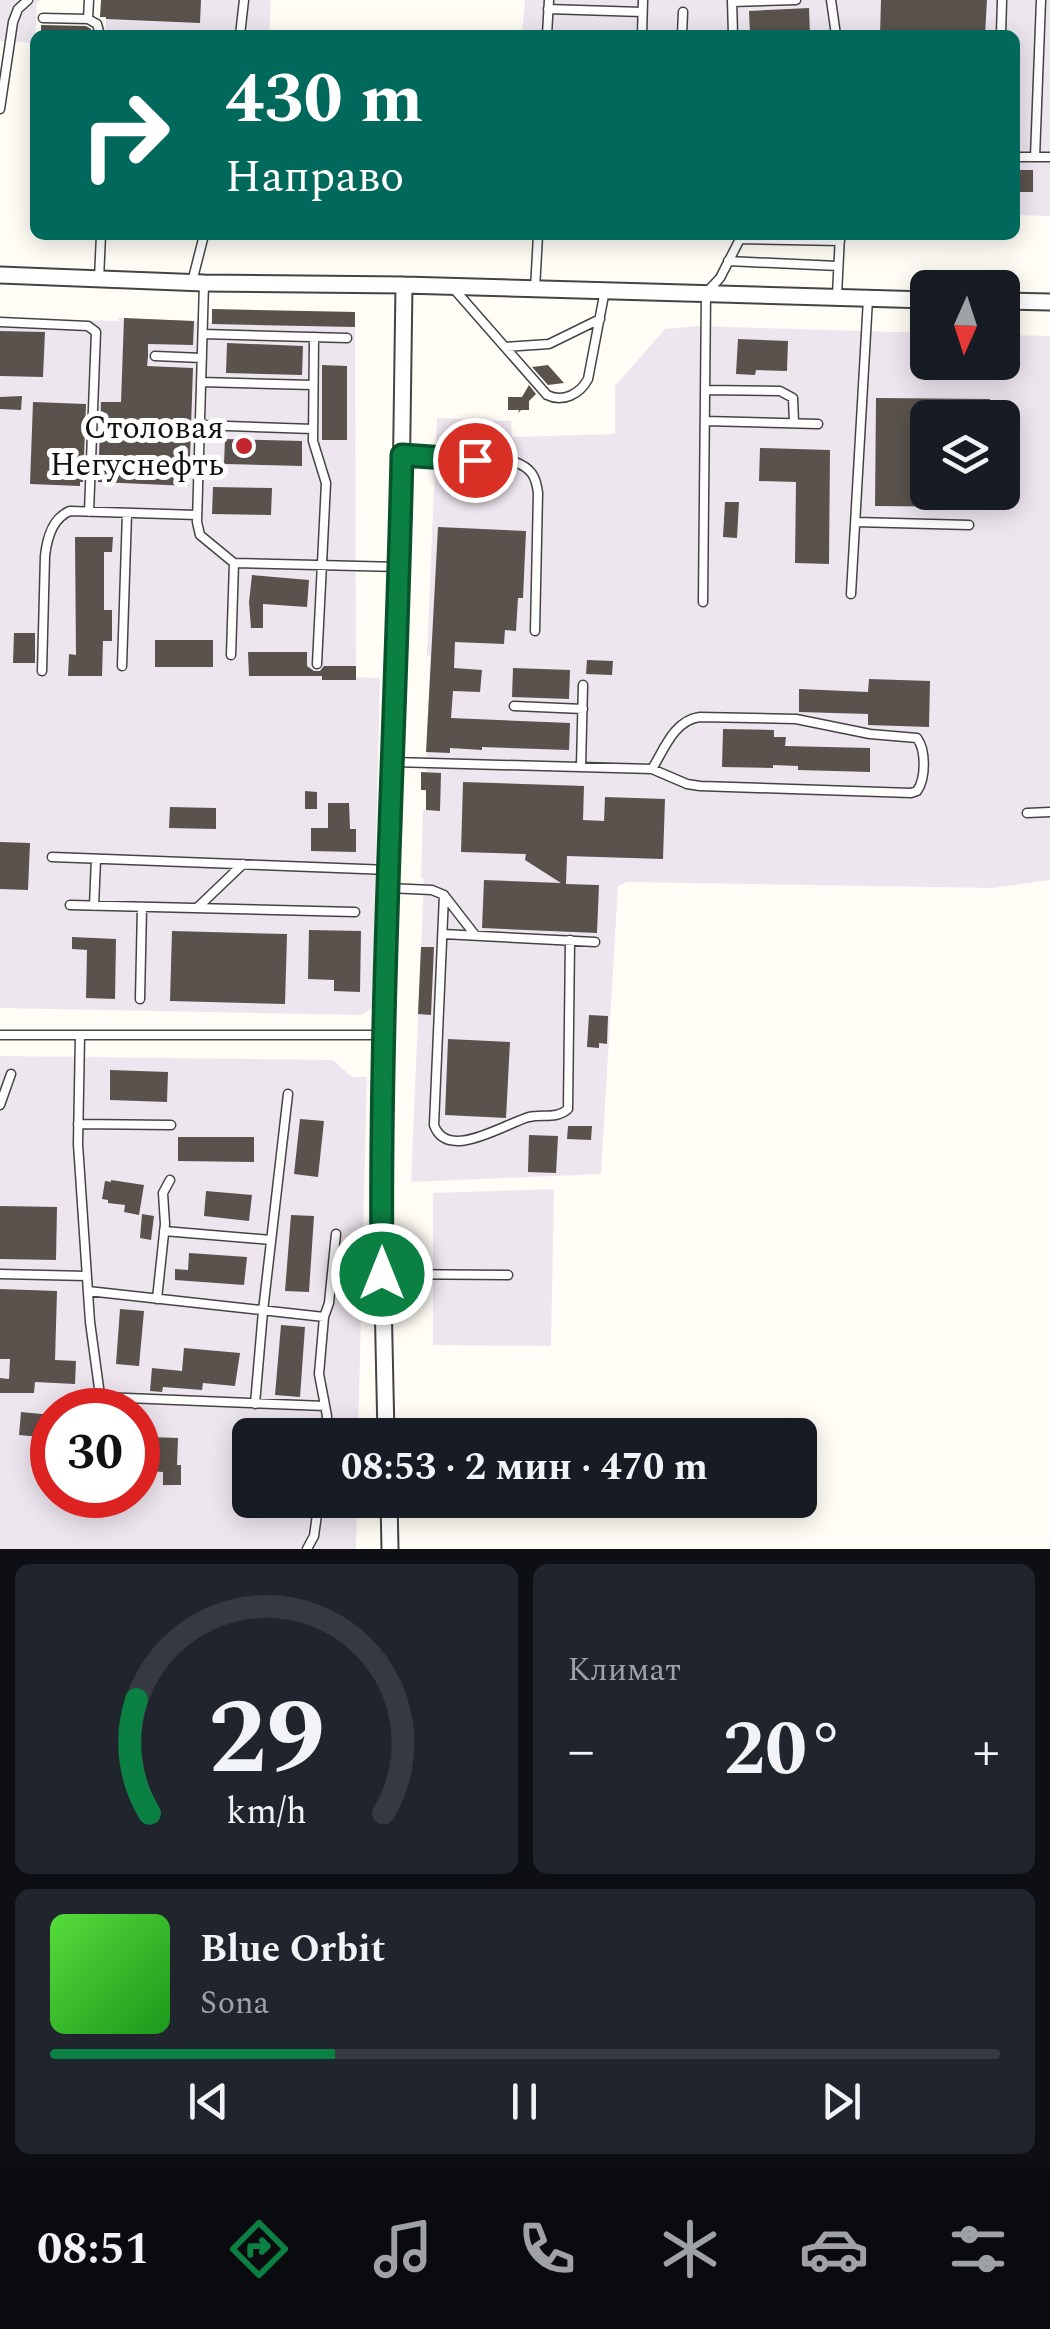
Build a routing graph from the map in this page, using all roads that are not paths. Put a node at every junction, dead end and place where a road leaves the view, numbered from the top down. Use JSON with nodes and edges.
{"nodes":[{"id":1,"x":28,"y":0,"type":"edge"},
{"id":2,"x":88,"y":0,"type":"edge"},
{"id":3,"x":244,"y":0,"type":"edge"},
{"id":4,"x":643,"y":0,"type":"edge"},
{"id":5,"x":796,"y":0,"type":"edge"},
{"id":6,"x":831,"y":0,"type":"edge"},
{"id":7,"x":1002,"y":0,"type":"edge"},
{"id":8,"x":1040,"y":0,"type":"edge"},
{"id":9,"x":732,"y":1,"type":"edge"},
{"id":10,"x":549,"y":4,"type":"edge"},
{"id":11,"x":642,"y":12,"type":"junction"},
{"id":12,"x":683,"y":12,"type":"dead end"},
{"id":13,"x":43,"y":18,"type":"dead end"},
{"id":14,"x":88,"y":19,"type":"junction"},
{"id":15,"x":98,"y":30,"type":"edge"},
{"id":16,"x":241,"y":30,"type":"edge"},
{"id":17,"x":547,"y":30,"type":"edge"},
{"id":18,"x":642,"y":30,"type":"edge"},
{"id":19,"x":682,"y":30,"type":"edge"},
{"id":20,"x":733,"y":30,"type":"edge"},
{"id":21,"x":835,"y":30,"type":"edge"},
{"id":22,"x":1002,"y":30,"type":"edge"},
{"id":23,"x":1037,"y":94,"type":"junction"},
{"id":24,"x":1050,"y":94,"type":"edge"},
{"id":25,"x":0,"y":109,"type":"edge"},
{"id":26,"x":1020,"y":156,"type":"edge"},
{"id":27,"x":1035,"y":157,"type":"junction"},
{"id":28,"x":1050,"y":157,"type":"edge"},
{"id":29,"x":101,"y":240,"type":"edge"},
{"id":30,"x":203,"y":240,"type":"edge"},
{"id":31,"x":538,"y":240,"type":"edge"},
{"id":32,"x":741,"y":240,"type":"edge"},
{"id":33,"x":840,"y":240,"type":"edge"},
{"id":34,"x":728,"y":261,"type":"junction"},
{"id":35,"x":838,"y":266,"type":"junction"},
{"id":36,"x":0,"y":276,"type":"edge"},
{"id":37,"x":99,"y":279,"type":"junction"},
{"id":38,"x":198,"y":283,"type":"junction"},
{"id":39,"x":404,"y":284,"type":"junction"},
{"id":40,"x":451,"y":286,"type":"junction"},
{"id":41,"x":535,"y":288,"type":"junction"},
{"id":42,"x":605,"y":290,"type":"junction"},
{"id":43,"x":706,"y":294,"type":"junction"},
{"id":44,"x":837,"y":297,"type":"junction"},
{"id":45,"x":868,"y":298,"type":"junction"},
{"id":46,"x":910,"y":299,"type":"edge"},
{"id":47,"x":1020,"y":302,"type":"edge"},
{"id":48,"x":1050,"y":302,"type":"edge"},
{"id":49,"x":600,"y":319,"type":"junction"},
{"id":50,"x":0,"y":322,"type":"edge"},
{"id":51,"x":203,"y":334,"type":"junction"},
{"id":52,"x":314,"y":337,"type":"junction"},
{"id":53,"x":346,"y":338,"type":"dead end"},
{"id":54,"x":505,"y":347,"type":"junction"},
{"id":55,"x":156,"y":356,"type":"dead end"},
{"id":56,"x":202,"y":358,"type":"junction"},
{"id":57,"x":201,"y":382,"type":"junction"},
{"id":58,"x":313,"y":385,"type":"junction"},
{"id":59,"x":705,"y":390,"type":"junction"},
{"id":60,"x":704,"y":422,"type":"junction"},
{"id":61,"x":794,"y":423,"type":"junction"},
{"id":62,"x":818,"y":424,"type":"dead end"},
{"id":63,"x":200,"y":425,"type":"junction"},
{"id":64,"x":312,"y":428,"type":"junction"},
{"id":65,"x":402,"y":455,"type":"junction"},
{"id":66,"x":89,"y":512,"type":"junction"},
{"id":67,"x":128,"y":513,"type":"junction"},
{"id":68,"x":197,"y":516,"type":"junction"},
{"id":69,"x":856,"y":522,"type":"junction"},
{"id":70,"x":969,"y":524,"type":"dead end"},
{"id":71,"x":234,"y":563,"type":"junction"},
{"id":72,"x":322,"y":565,"type":"junction"},
{"id":73,"x":400,"y":568,"type":"junction"},
{"id":74,"x":851,"y":594,"type":"dead end"},
{"id":75,"x":703,"y":602,"type":"dead end"},
{"id":76,"x":535,"y":631,"type":"dead end"},
{"id":77,"x":230,"y":655,"type":"dead end"},
{"id":78,"x":316,"y":664,"type":"dead end"},
{"id":79,"x":122,"y":666,"type":"dead end"},
{"id":80,"x":42,"y":672,"type":"dead end"},
{"id":81,"x":583,"y":685,"type":"dead end"},
{"id":82,"x":514,"y":706,"type":"dead end"},
{"id":83,"x":583,"y":709,"type":"junction"},
{"id":84,"x":394,"y":762,"type":"junction"},
{"id":85,"x":581,"y":768,"type":"junction"},
{"id":86,"x":652,"y":770,"type":"junction"},
{"id":87,"x":1050,"y":812,"type":"edge"},
{"id":88,"x":1026,"y":813,"type":"dead end"},
{"id":89,"x":52,"y":857,"type":"dead end"},
{"id":90,"x":96,"y":858,"type":"junction"},
{"id":91,"x":244,"y":864,"type":"junction"},
{"id":92,"x":389,"y":870,"type":"junction"},
{"id":93,"x":388,"y":888,"type":"junction"},
{"id":94,"x":444,"y":895,"type":"junction"},
{"id":95,"x":70,"y":905,"type":"dead end"},
{"id":96,"x":94,"y":906,"type":"junction"},
{"id":97,"x":142,"y":907,"type":"junction"},
{"id":98,"x":197,"y":908,"type":"junction"},
{"id":99,"x":355,"y":912,"type":"dead end"},
{"id":100,"x":442,"y":934,"type":"junction"},
{"id":101,"x":476,"y":936,"type":"junction"},
{"id":102,"x":570,"y":940,"type":"junction"},
{"id":103,"x":595,"y":942,"type":"dead end"},
{"id":104,"x":140,"y":999,"type":"dead end"},
{"id":105,"x":0,"y":1035,"type":"edge"},
{"id":106,"x":80,"y":1035,"type":"junction"},
{"id":107,"x":383,"y":1035,"type":"junction"},
{"id":108,"x":11,"y":1074,"type":"dead end"},
{"id":109,"x":288,"y":1094,"type":"dead end"},
{"id":110,"x":0,"y":1105,"type":"edge"},
{"id":111,"x":78,"y":1124,"type":"junction"},
{"id":112,"x":171,"y":1125,"type":"dead end"},
{"id":113,"x":170,"y":1180,"type":"dead end"},
{"id":114,"x":164,"y":1230,"type":"junction"},
{"id":115,"x":336,"y":1234,"type":"dead end"},
{"id":116,"x":271,"y":1240,"type":"junction"},
{"id":117,"x":0,"y":1274,"type":"edge"},
{"id":118,"x":382,"y":1274,"type":"junction"},
{"id":119,"x":87,"y":1276,"type":"junction"},
{"id":120,"x":508,"y":1276,"type":"dead end"},
{"id":121,"x":88,"y":1290,"type":"junction"},
{"id":122,"x":157,"y":1299,"type":"junction"},
{"id":123,"x":263,"y":1311,"type":"junction"},
{"id":124,"x":324,"y":1317,"type":"junction"},
{"id":125,"x":100,"y":1388,"type":"edge"},
{"id":126,"x":160,"y":1400,"type":"edge"},
{"id":127,"x":255,"y":1404,"type":"junction"},
{"id":128,"x":324,"y":1406,"type":"junction"},
{"id":129,"x":327,"y":1418,"type":"edge"},
{"id":130,"x":386,"y":1418,"type":"edge"},
{"id":131,"x":316,"y":1518,"type":"edge"},
{"id":132,"x":389,"y":1518,"type":"edge"},
{"id":133,"x":306,"y":1549,"type":"edge"},
{"id":134,"x":390,"y":1549,"type":"edge"}],
"edges":[{"from":1,"to":25,"type":"lane"},
{"from":2,"to":14,"type":"lane"},
{"from":3,"to":16,"type":"lane"},
{"from":4,"to":11,"type":"lane"},
{"from":5,"to":9,"type":"lane"},
{"from":6,"to":21,"type":"lane"},
{"from":7,"to":22,"type":"lane"},
{"from":8,"to":23,"type":"lane"},
{"from":9,"to":20,"type":"lane"},
{"from":10,"to":11,"type":"lane"},
{"from":10,"to":17,"type":"lane"},
{"from":11,"to":18,"type":"lane"},
{"from":12,"to":19,"type":"lane"},
{"from":13,"to":14,"type":"lane"},
{"from":14,"to":15,"type":"lane"},
{"from":23,"to":24,"type":"lane"},
{"from":23,"to":27,"type":"lane"},
{"from":26,"to":27,"type":"lane"},
{"from":27,"to":28,"type":"lane"},
{"from":29,"to":37,"type":"lane"},
{"from":30,"to":38,"type":"lane"},
{"from":31,"to":41,"type":"lane"},
{"from":32,"to":34,"type":"lane"},
{"from":33,"to":35,"type":"lane"},
{"from":34,"to":35,"type":"lane"},
{"from":34,"to":43,"type":"lane"},
{"from":35,"to":44,"type":"lane"},
{"from":36,"to":37,"type":"street"},
{"from":37,"to":38,"type":"street"},
{"from":38,"to":39,"type":"street"},
{"from":38,"to":51,"type":"lane"},
{"from":39,"to":40,"type":"street"},
{"from":39,"to":65,"type":"street"},
{"from":40,"to":41,"type":"street"},
{"from":40,"to":54,"type":"lane"},
{"from":41,"to":42,"type":"street"},
{"from":42,"to":43,"type":"street"},
{"from":42,"to":49,"type":"lane"},
{"from":43,"to":44,"type":"street"},
{"from":43,"to":59,"type":"lane"},
{"from":44,"to":45,"type":"street"},
{"from":45,"to":46,"type":"street"},
{"from":45,"to":69,"type":"lane"},
{"from":47,"to":48,"type":"street"},
{"from":49,"to":54,"type":"lane"},
{"from":49,"to":54,"type":"lane"},
{"from":50,"to":66,"type":"lane"},
{"from":51,"to":52,"type":"lane"},
{"from":51,"to":56,"type":"lane"},
{"from":52,"to":53,"type":"lane"},
{"from":52,"to":58,"type":"lane"},
{"from":55,"to":56,"type":"lane"},
{"from":56,"to":57,"type":"lane"},
{"from":57,"to":58,"type":"lane"},
{"from":57,"to":63,"type":"lane"},
{"from":58,"to":64,"type":"lane"},
{"from":59,"to":60,"type":"lane"},
{"from":59,"to":61,"type":"lane"},
{"from":60,"to":61,"type":"lane"},
{"from":60,"to":75,"type":"lane"},
{"from":61,"to":62,"type":"lane"},
{"from":63,"to":64,"type":"lane"},
{"from":63,"to":68,"type":"lane"},
{"from":64,"to":72,"type":"lane"},
{"from":65,"to":73,"type":"street"},
{"from":65,"to":76,"type":"lane"},
{"from":66,"to":67,"type":"lane"},
{"from":66,"to":80,"type":"lane"},
{"from":67,"to":68,"type":"lane"},
{"from":67,"to":79,"type":"lane"},
{"from":68,"to":71,"type":"lane"},
{"from":69,"to":70,"type":"lane"},
{"from":69,"to":74,"type":"lane"},
{"from":71,"to":72,"type":"lane"},
{"from":71,"to":77,"type":"lane"},
{"from":72,"to":73,"type":"lane"},
{"from":72,"to":78,"type":"lane"},
{"from":73,"to":84,"type":"street"},
{"from":81,"to":83,"type":"lane"},
{"from":82,"to":83,"type":"lane"},
{"from":83,"to":85,"type":"lane"},
{"from":84,"to":85,"type":"lane"},
{"from":84,"to":92,"type":"street"},
{"from":85,"to":86,"type":"lane"},
{"from":86,"to":86,"type":"lane"},
{"from":87,"to":88,"type":"lane"},
{"from":89,"to":90,"type":"lane"},
{"from":90,"to":91,"type":"lane"},
{"from":90,"to":96,"type":"lane"},
{"from":91,"to":92,"type":"lane"},
{"from":91,"to":98,"type":"lane"},
{"from":92,"to":93,"type":"street"},
{"from":93,"to":94,"type":"lane"},
{"from":93,"to":107,"type":"street"},
{"from":94,"to":100,"type":"lane"},
{"from":94,"to":101,"type":"lane"},
{"from":95,"to":96,"type":"lane"},
{"from":96,"to":97,"type":"lane"},
{"from":97,"to":98,"type":"lane"},
{"from":97,"to":104,"type":"lane"},
{"from":98,"to":99,"type":"lane"},
{"from":100,"to":101,"type":"lane"},
{"from":100,"to":102,"type":"lane"},
{"from":101,"to":102,"type":"lane"},
{"from":102,"to":103,"type":"lane"},
{"from":105,"to":106,"type":"lane"},
{"from":106,"to":107,"type":"lane"},
{"from":106,"to":111,"type":"lane"},
{"from":107,"to":118,"type":"street"},
{"from":108,"to":110,"type":"lane"},
{"from":109,"to":116,"type":"lane"},
{"from":111,"to":112,"type":"lane"},
{"from":111,"to":119,"type":"lane"},
{"from":113,"to":114,"type":"lane"},
{"from":114,"to":116,"type":"lane"},
{"from":114,"to":122,"type":"lane"},
{"from":115,"to":124,"type":"lane"},
{"from":116,"to":123,"type":"lane"},
{"from":117,"to":119,"type":"lane"},
{"from":118,"to":120,"type":"lane"},
{"from":118,"to":130,"type":"street"},
{"from":119,"to":121,"type":"lane"},
{"from":121,"to":122,"type":"lane"},
{"from":121,"to":125,"type":"lane"},
{"from":122,"to":123,"type":"lane"},
{"from":123,"to":124,"type":"lane"},
{"from":123,"to":127,"type":"lane"},
{"from":124,"to":128,"type":"lane"},
{"from":126,"to":127,"type":"lane"},
{"from":127,"to":128,"type":"lane"},
{"from":128,"to":129,"type":"lane"},
{"from":131,"to":133,"type":"lane"},
{"from":132,"to":134,"type":"street"}]}
